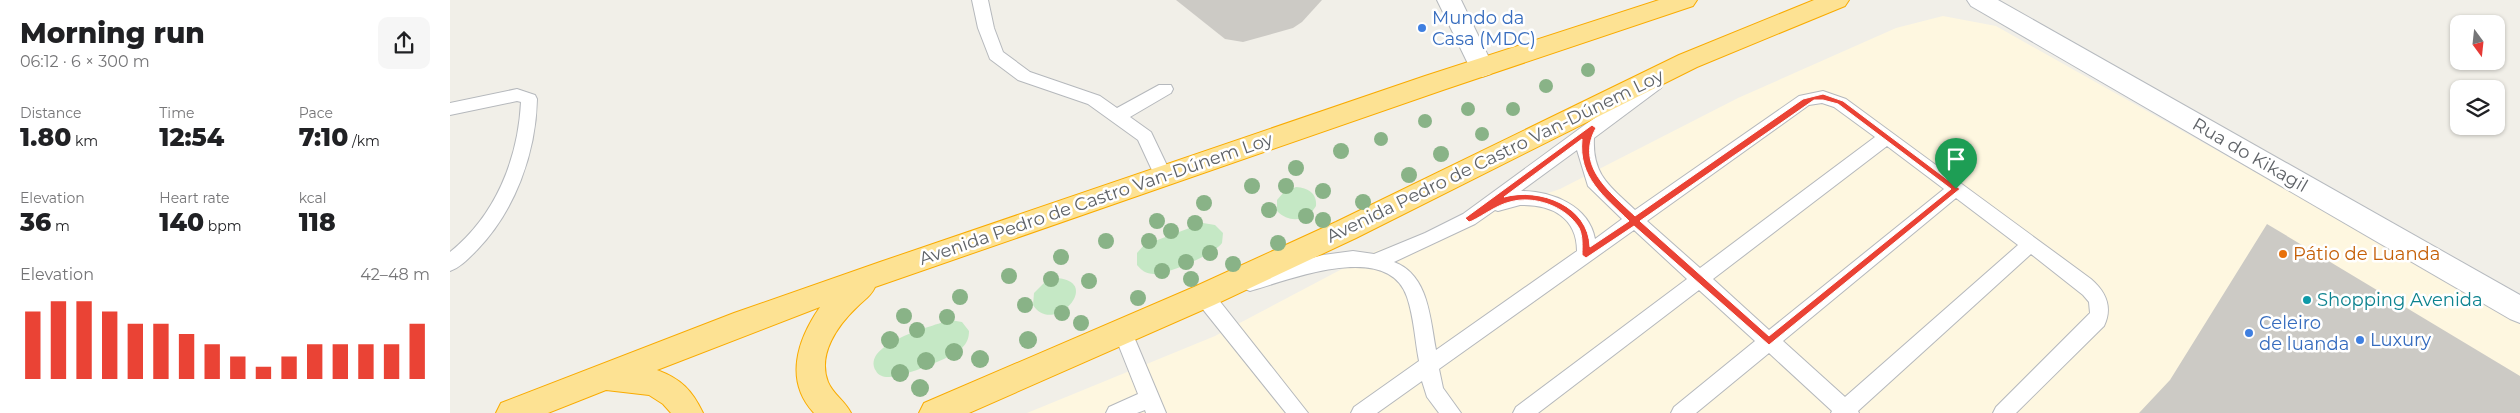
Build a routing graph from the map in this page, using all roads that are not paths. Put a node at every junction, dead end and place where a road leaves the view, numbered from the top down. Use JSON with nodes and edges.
{"nodes":[{"id":1,"x":980,"y":0,"type":"edge"},
{"id":2,"x":1685,"y":0,"type":"edge"},
{"id":3,"x":1837,"y":0,"type":"edge"},
{"id":4,"x":1979,"y":0,"type":"edge"},
{"id":5,"x":1452,"y":1,"type":"edge"},
{"id":6,"x":1688,"y":61,"type":"junction"},
{"id":7,"x":1482,"y":68,"type":"junction"},
{"id":8,"x":1165,"y":89,"type":"dead end"},
{"id":9,"x":450,"y":109,"type":"edge"},
{"id":10,"x":1117,"y":116,"type":"junction"},
{"id":11,"x":1592,"y":128,"type":"junction"},
{"id":12,"x":1888,"y":138,"type":"junction"},
{"id":13,"x":1163,"y":176,"type":"junction"},
{"id":14,"x":1956,"y":189,"type":"junction"},
{"id":15,"x":1469,"y":218,"type":"junction"},
{"id":16,"x":1635,"y":221,"type":"junction"},
{"id":17,"x":2031,"y":244,"type":"junction"},
{"id":18,"x":1586,"y":255,"type":"junction"},
{"id":19,"x":1375,"y":262,"type":"junction"},
{"id":20,"x":450,"y":263,"type":"edge"},
{"id":21,"x":890,"y":270,"type":"junction"},
{"id":22,"x":1699,"y":279,"type":"junction"},
{"id":23,"x":1204,"y":296,"type":"junction"},
{"id":24,"x":2520,"y":310,"type":"edge"},
{"id":25,"x":1122,"y":331,"type":"junction"},
{"id":26,"x":1769,"y":341,"type":"junction"},
{"id":27,"x":1429,"y":366,"type":"junction"},
{"id":28,"x":570,"y":389,"type":"junction"},
{"id":29,"x":1153,"y":406,"type":"edge"},
{"id":30,"x":1845,"y":412,"type":"edge"},
{"id":31,"x":512,"y":413,"type":"edge"},
{"id":32,"x":687,"y":413,"type":"edge"},
{"id":33,"x":835,"y":413,"type":"edge"},
{"id":34,"x":935,"y":413,"type":"edge"},
{"id":35,"x":1116,"y":413,"type":"edge"},
{"id":36,"x":1298,"y":413,"type":"edge"},
{"id":37,"x":1361,"y":413,"type":"edge"},
{"id":38,"x":1451,"y":413,"type":"edge"},
{"id":39,"x":1523,"y":413,"type":"edge"},
{"id":40,"x":1681,"y":413,"type":"edge"},
{"id":41,"x":2003,"y":413,"type":"edge"}],
"edges":[{"from":1,"to":10,"type":"lane"},
{"from":2,"to":7,"type":"highway","name":"Avenida Pedro de Castro Van-Dúnem Loy"},
{"from":3,"to":6,"type":"highway","name":"Avenida Pedro de Castro Van-Dúnem Loy"},
{"from":4,"to":24,"type":"main road","name":"Rua do Kikagil"},
{"from":5,"to":7,"type":"main road"},
{"from":6,"to":11,"type":"lane"},
{"from":6,"to":23,"type":"highway","name":"Avenida Pedro de Castro Van-Dúnem Loy"},
{"from":7,"to":13,"type":"highway","name":"Avenida Pedro de Castro Van-Dúnem Loy"},
{"from":8,"to":10,"type":"lane"},
{"from":9,"to":20,"type":"lane"},
{"from":10,"to":13,"type":"lane"},
{"from":11,"to":15,"type":"lane"},
{"from":11,"to":16,"type":"lane"},
{"from":12,"to":14,"type":"lane"},
{"from":12,"to":16,"type":"lane"},
{"from":12,"to":22,"type":"lane"},
{"from":13,"to":21,"type":"highway","name":"Avenida Pedro de Castro Van-Dúnem Loy"},
{"from":14,"to":17,"type":"lane"},
{"from":14,"to":26,"type":"lane"},
{"from":15,"to":18,"type":"lane"},
{"from":15,"to":19,"type":"lane"},
{"from":16,"to":18,"type":"lane"},
{"from":16,"to":22,"type":"lane"},
{"from":17,"to":30,"type":"lane"},
{"from":17,"to":41,"type":"lane"},
{"from":18,"to":27,"type":"lane"},
{"from":19,"to":23,"type":"lane"},
{"from":19,"to":27,"type":"lane"},
{"from":21,"to":28,"type":"highway","name":"Avenida Pedro de Castro Van-Dúnem Loy"},
{"from":21,"to":33,"type":"highway"},
{"from":22,"to":26,"type":"lane"},
{"from":22,"to":39,"type":"lane"},
{"from":23,"to":25,"type":"highway","name":"Avenida Pedro de Castro Van-Dúnem Loy"},
{"from":23,"to":36,"type":"lane"},
{"from":25,"to":29,"type":"lane"},
{"from":25,"to":34,"type":"highway","name":"Avenida Pedro de Castro Van-Dúnem Loy"},
{"from":26,"to":30,"type":"lane"},
{"from":26,"to":40,"type":"lane"},
{"from":27,"to":37,"type":"lane"},
{"from":27,"to":38,"type":"lane"},
{"from":28,"to":31,"type":"highway","name":"Avenida Pedro de Castro Van-Dúnem Loy"},
{"from":28,"to":32,"type":"highway"},
{"from":29,"to":35,"type":"lane"}]}
